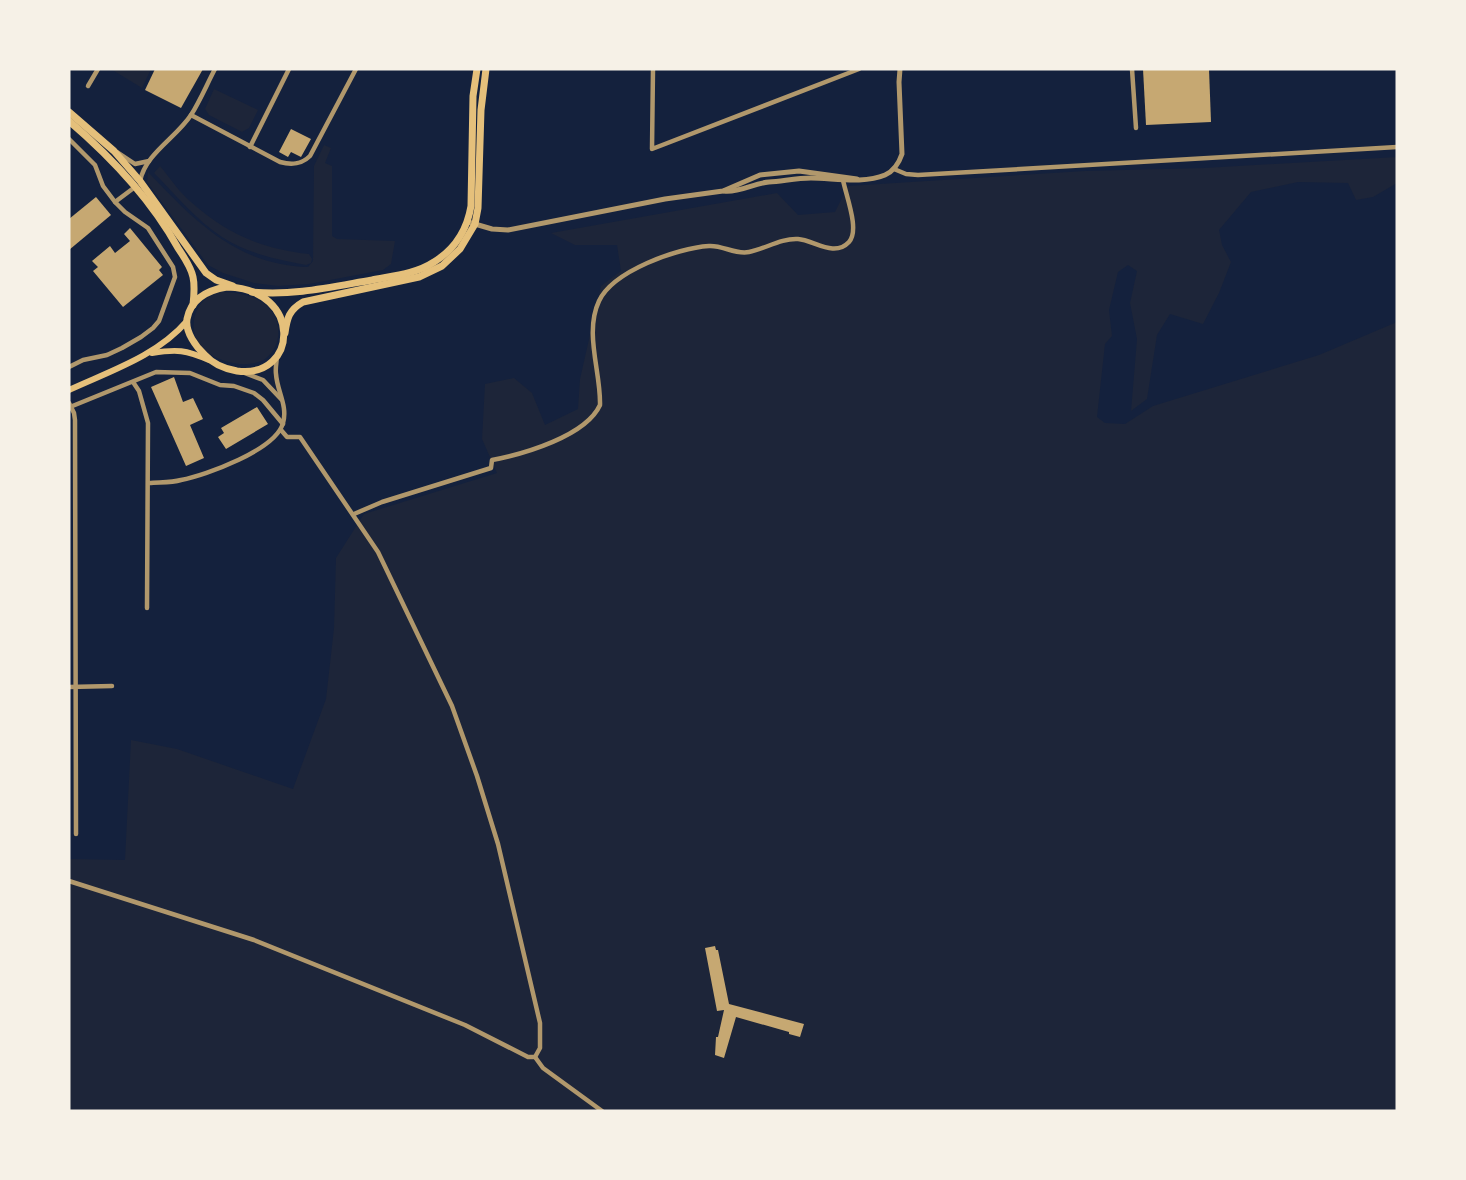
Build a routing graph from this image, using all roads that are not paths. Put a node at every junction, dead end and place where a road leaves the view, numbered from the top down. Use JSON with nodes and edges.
{"nodes":[{"id":1,"x":98,"y":69,"type":"edge"},
{"id":2,"x":215,"y":69,"type":"edge"},
{"id":3,"x":289,"y":69,"type":"edge"},
{"id":4,"x":356,"y":69,"type":"edge"},
{"id":5,"x":477,"y":69,"type":"edge"},
{"id":6,"x":486,"y":69,"type":"edge"},
{"id":7,"x":653,"y":69,"type":"edge"},
{"id":8,"x":859,"y":69,"type":"edge"},
{"id":9,"x":900,"y":69,"type":"edge"},
{"id":10,"x":1132,"y":69,"type":"edge"},
{"id":11,"x":88,"y":86,"type":"dead end"},
{"id":12,"x":69,"y":112,"type":"edge"},
{"id":13,"x":191,"y":115,"type":"junction"},
{"id":14,"x":69,"y":121,"type":"edge"},
{"id":15,"x":1136,"y":128,"type":"dead end"},
{"id":16,"x":69,"y":139,"type":"edge"},
{"id":17,"x":250,"y":147,"type":"junction"},
{"id":18,"x":1397,"y":147,"type":"edge"},
{"id":19,"x":114,"y":151,"type":"junction"},
{"id":20,"x":149,"y":161,"type":"junction"},
{"id":21,"x":894,"y":169,"type":"junction"},
{"id":22,"x":857,"y":179,"type":"junction"},
{"id":23,"x":843,"y":180,"type":"junction"},
{"id":24,"x":138,"y":184,"type":"junction"},
{"id":25,"x":723,"y":191,"type":"junction"},
{"id":26,"x":115,"y":202,"type":"junction"},
{"id":27,"x":471,"y":223,"type":"junction"},
{"id":28,"x":238,"y":288,"type":"junction"},
{"id":29,"x":252,"y":292,"type":"junction"},
{"id":30,"x":193,"y":305,"type":"junction"},
{"id":31,"x":187,"y":321,"type":"junction"},
{"id":32,"x":285,"y":333,"type":"junction"},
{"id":33,"x":277,"y":354,"type":"junction"},
{"id":34,"x":143,"y":356,"type":"junction"},
{"id":35,"x":214,"y":363,"type":"junction"},
{"id":36,"x":69,"y":367,"type":"edge"},
{"id":37,"x":238,"y":371,"type":"junction"},
{"id":38,"x":133,"y":382,"type":"junction"},
{"id":39,"x":69,"y":390,"type":"edge"},
{"id":40,"x":283,"y":401,"type":"junction"},
{"id":41,"x":70,"y":406,"type":"edge"},
{"id":42,"x":282,"y":427,"type":"junction"},
{"id":43,"x":149,"y":483,"type":"junction"},
{"id":44,"x":354,"y":514,"type":"junction"},
{"id":45,"x":147,"y":608,"type":"dead end"},
{"id":46,"x":112,"y":686,"type":"dead end"},
{"id":47,"x":72,"y":687,"type":"edge"},
{"id":48,"x":76,"y":834,"type":"dead end"},
{"id":49,"x":69,"y":881,"type":"edge"},
{"id":50,"x":535,"y":1057,"type":"junction"},
{"id":51,"x":602,"y":1111,"type":"edge"}],
"edges":[{"from":1,"to":11,"type":"street"},
{"from":2,"to":13,"type":"street"},
{"from":3,"to":17,"type":"street"},
{"from":4,"to":17,"type":"street"},
{"from":5,"to":27,"type":"main road"},
{"from":6,"to":27,"type":"main road"},
{"from":7,"to":8,"type":"street"},
{"from":9,"to":21,"type":"street"},
{"from":10,"to":15,"type":"street"},
{"from":12,"to":19,"type":"main road"},
{"from":13,"to":17,"type":"street"},
{"from":13,"to":20,"type":"street"},
{"from":14,"to":24,"type":"main road"},
{"from":16,"to":26,"type":"street"},
{"from":18,"to":21,"type":"street"},
{"from":19,"to":20,"type":"street"},
{"from":19,"to":24,"type":"main road"},
{"from":20,"to":24,"type":"street"},
{"from":21,"to":22,"type":"street"},
{"from":22,"to":23,"type":"street"},
{"from":22,"to":25,"type":"street"},
{"from":23,"to":25,"type":"street"},
{"from":23,"to":44,"type":"street"},
{"from":24,"to":26,"type":"street"},
{"from":24,"to":28,"type":"main road"},
{"from":24,"to":30,"type":"main road"},
{"from":25,"to":27,"type":"street"},
{"from":26,"to":36,"type":"street"},
{"from":27,"to":29,"type":"main road"},
{"from":27,"to":32,"type":"main road"},
{"from":28,"to":29,"type":"main road"},
{"from":28,"to":30,"type":"main road"},
{"from":29,"to":32,"type":"main road"},
{"from":30,"to":31,"type":"main road"},
{"from":31,"to":34,"type":"main road"},
{"from":31,"to":35,"type":"main road"},
{"from":32,"to":33,"type":"main road"},
{"from":33,"to":37,"type":"main road"},
{"from":33,"to":40,"type":"street"},
{"from":34,"to":35,"type":"main road"},
{"from":34,"to":39,"type":"main road"},
{"from":35,"to":37,"type":"main road"},
{"from":37,"to":40,"type":"street"},
{"from":38,"to":41,"type":"street"},
{"from":38,"to":42,"type":"street"},
{"from":38,"to":43,"type":"street"},
{"from":40,"to":42,"type":"street"},
{"from":41,"to":47,"type":"street"},
{"from":42,"to":43,"type":"street"},
{"from":42,"to":44,"type":"street"},
{"from":43,"to":45,"type":"street"},
{"from":44,"to":50,"type":"street"},
{"from":46,"to":47,"type":"street"},
{"from":47,"to":48,"type":"street"},
{"from":49,"to":50,"type":"street"},
{"from":50,"to":51,"type":"street"}]}
